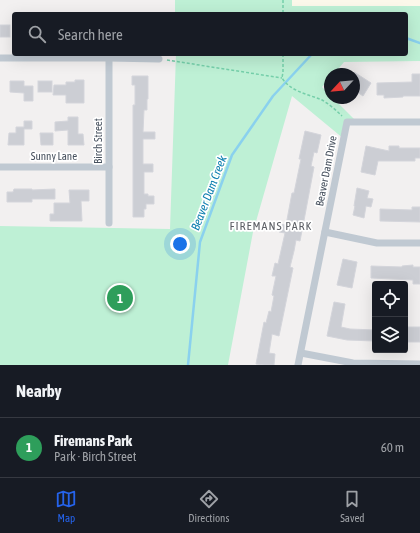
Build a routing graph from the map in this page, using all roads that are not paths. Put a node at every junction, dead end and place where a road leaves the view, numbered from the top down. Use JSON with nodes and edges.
{"nodes":[{"id":1,"x":0,"y":58,"type":"edge"},
{"id":2,"x":109,"y":58,"type":"junction"},
{"id":3,"x":160,"y":59,"type":"road end"},
{"id":4,"x":420,"y":122,"type":"edge"},
{"id":5,"x":109,"y":166,"type":"junction"},
{"id":6,"x":0,"y":167,"type":"edge"},
{"id":7,"x":109,"y":223,"type":"dead end"},
{"id":8,"x":326,"y":232,"type":"junction"},
{"id":9,"x":420,"y":243,"type":"edge"},
{"id":10,"x":301,"y":353,"type":"junction"},
{"id":11,"x":420,"y":364,"type":"edge"},
{"id":12,"x":298,"y":365,"type":"edge"}],
"edges":[{"from":1,"to":2,"type":"street"},
{"from":2,"to":3,"type":"street"},
{"from":2,"to":5,"type":"street","name":"Birch Street"},
{"from":4,"to":8,"type":"street","name":"Beaver Dam Drive"},
{"from":5,"to":6,"type":"street","name":"Sunny Lane"},
{"from":5,"to":7,"type":"street","name":"Birch Street"},
{"from":8,"to":9,"type":"street"},
{"from":8,"to":10,"type":"street","name":"Beaver Dam Drive"},
{"from":10,"to":11,"type":"street"},
{"from":10,"to":12,"type":"street","name":"Beaver Dam Drive"}]}
